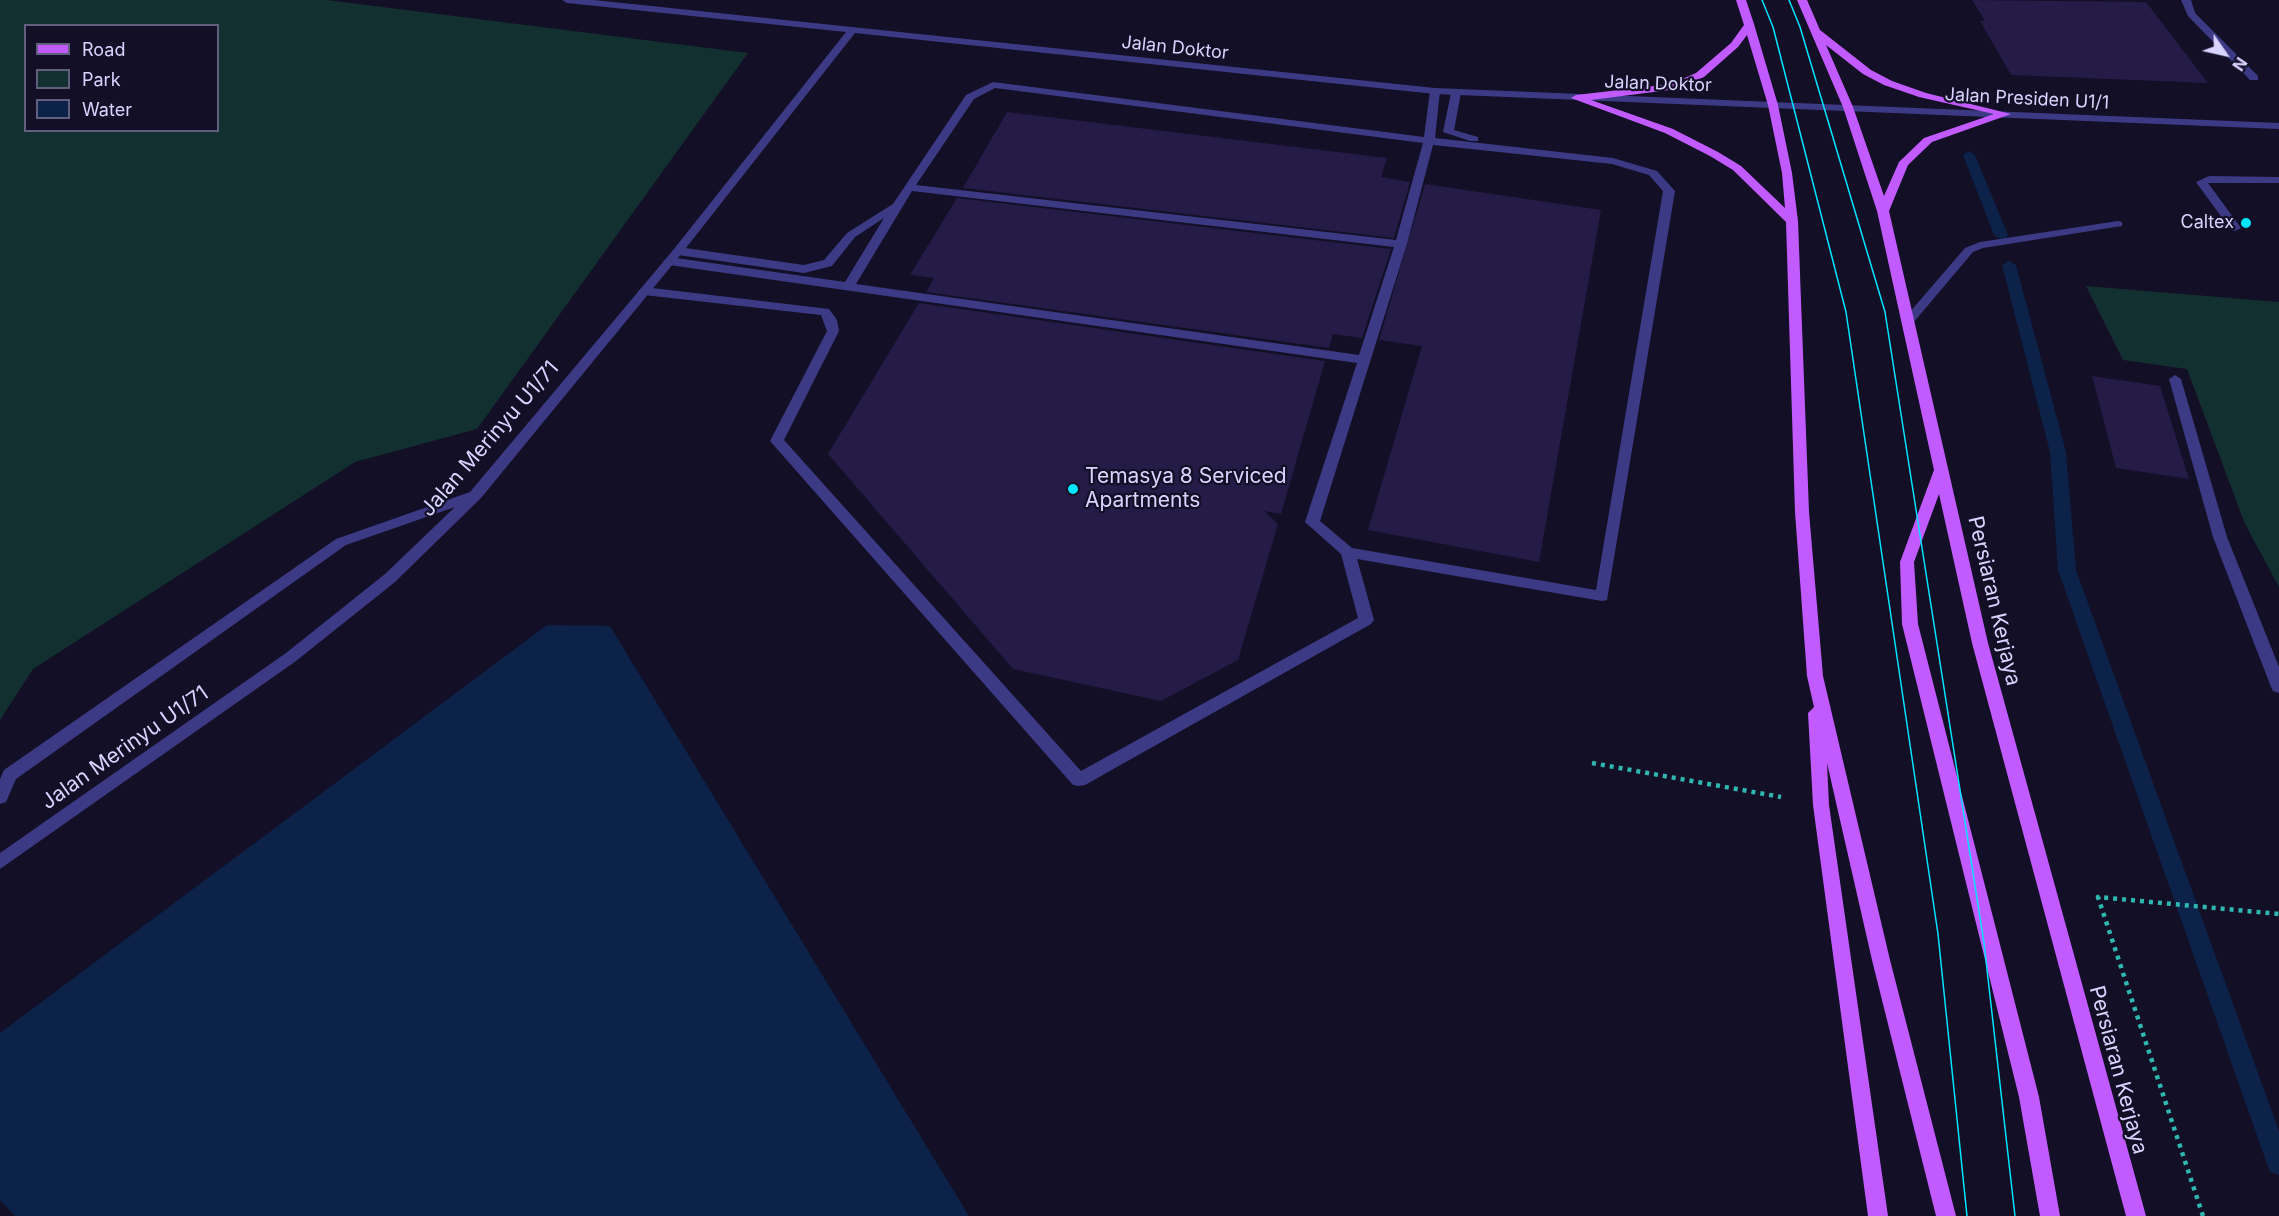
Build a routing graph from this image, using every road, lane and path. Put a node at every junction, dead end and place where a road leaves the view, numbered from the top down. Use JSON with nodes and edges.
{"nodes":[{"id":1,"x":574,"y":0,"type":"edge"},
{"id":2,"x":1741,"y":0,"type":"edge"},
{"id":3,"x":1802,"y":0,"type":"edge"},
{"id":4,"x":2186,"y":0,"type":"edge"},
{"id":5,"x":1749,"y":24,"type":"junction"},
{"id":6,"x":1813,"y":29,"type":"junction"},
{"id":7,"x":852,"y":31,"type":"junction"},
{"id":8,"x":2254,"y":78,"type":"dead end"},
{"id":9,"x":1435,"y":91,"type":"junction"},
{"id":10,"x":1456,"y":93,"type":"junction"},
{"id":11,"x":1576,"y":98,"type":"junction"},
{"id":12,"x":1773,"y":105,"type":"junction"},
{"id":13,"x":1848,"y":107,"type":"junction"},
{"id":14,"x":2006,"y":114,"type":"junction"},
{"id":15,"x":2279,"y":126,"type":"edge"},
{"id":16,"x":1429,"y":141,"type":"junction"},
{"id":17,"x":1514,"y":151,"type":"junction"},
{"id":18,"x":2279,"y":180,"type":"edge"},
{"id":19,"x":909,"y":187,"type":"junction"},
{"id":20,"x":899,"y":204,"type":"junction"},
{"id":21,"x":1883,"y":211,"type":"junction"},
{"id":22,"x":1792,"y":221,"type":"junction"},
{"id":23,"x":2118,"y":224,"type":"dead end"},
{"id":24,"x":2235,"y":228,"type":"dead end"},
{"id":25,"x":1401,"y":244,"type":"junction"},
{"id":26,"x":678,"y":251,"type":"junction"},
{"id":27,"x":669,"y":261,"type":"junction"},
{"id":28,"x":849,"y":286,"type":"junction"},
{"id":29,"x":644,"y":291,"type":"junction"},
{"id":30,"x":1909,"y":320,"type":"junction"},
{"id":31,"x":1364,"y":360,"type":"junction"},
{"id":32,"x":2175,"y":379,"type":"dead end"},
{"id":33,"x":1942,"y":468,"type":"junction"},
{"id":34,"x":476,"y":495,"type":"junction"},
{"id":35,"x":1348,"y":552,"type":"junction"},
{"id":36,"x":1815,"y":676,"type":"junction"},
{"id":37,"x":2279,"y":687,"type":"edge"},
{"id":38,"x":1592,"y":764,"type":"dead end"},
{"id":39,"x":1748,"y":790,"type":"dead end"},
{"id":40,"x":0,"y":797,"type":"edge"},
{"id":41,"x":0,"y":862,"type":"edge"},
{"id":42,"x":2279,"y":914,"type":"edge"},
{"id":43,"x":1878,"y":1216,"type":"edge"},
{"id":44,"x":1946,"y":1216,"type":"edge"},
{"id":45,"x":2050,"y":1216,"type":"edge"},
{"id":46,"x":2136,"y":1216,"type":"edge"},
{"id":47,"x":2203,"y":1216,"type":"edge"}],
"edges":[{"from":1,"to":7,"type":"street","name":"Jalan Doktor"},
{"from":2,"to":5,"type":"main road"},
{"from":3,"to":6,"type":"main road","name":"Persiaran Kerjaya"},
{"from":4,"to":8,"type":"street"},
{"from":5,"to":11,"type":"main road"},
{"from":5,"to":12,"type":"main road"},
{"from":6,"to":13,"type":"main road","name":"Persiaran Kerjaya"},
{"from":6,"to":14,"type":"main road"},
{"from":7,"to":9,"type":"street","name":"Jalan Doktor"},
{"from":7,"to":26,"type":"street","name":"Jalan Merinyu U1/71"},
{"from":9,"to":10,"type":"street","name":"Jalan Doktor"},
{"from":9,"to":16,"type":"street"},
{"from":10,"to":11,"type":"street","name":"Jalan Doktor"},
{"from":10,"to":17,"type":"street"},
{"from":11,"to":12,"type":"street","name":"Jalan Doktor"},
{"from":11,"to":22,"type":"main road"},
{"from":12,"to":13,"type":"street","name":"Jalan Presiden U1/1"},
{"from":12,"to":22,"type":"main road"},
{"from":13,"to":14,"type":"street","name":"Jalan Presiden U1/1"},
{"from":13,"to":21,"type":"main road","name":"Persiaran Kerjaya"},
{"from":14,"to":15,"type":"street","name":"Jalan Presiden U1/1"},
{"from":14,"to":21,"type":"main road"},
{"from":16,"to":17,"type":"street"},
{"from":16,"to":19,"type":"street"},
{"from":16,"to":25,"type":"street"},
{"from":17,"to":35,"type":"street"},
{"from":18,"to":24,"type":"street"},
{"from":19,"to":20,"type":"street"},
{"from":19,"to":25,"type":"street"},
{"from":20,"to":26,"type":"street"},
{"from":20,"to":28,"type":"street"},
{"from":21,"to":30,"type":"main road","name":"Persiaran Kerjaya"},
{"from":22,"to":36,"type":"main road"},
{"from":23,"to":30,"type":"street"},
{"from":25,"to":31,"type":"street"},
{"from":26,"to":27,"type":"street","name":"Jalan Merinyu U1/71"},
{"from":27,"to":28,"type":"street"},
{"from":27,"to":29,"type":"street","name":"Jalan Merinyu U1/71"},
{"from":28,"to":31,"type":"street"},
{"from":29,"to":34,"type":"street","name":"Jalan Merinyu U1/71"},
{"from":29,"to":35,"type":"street"},
{"from":30,"to":33,"type":"main road","name":"Persiaran Kerjaya"},
{"from":31,"to":35,"type":"street"},
{"from":32,"to":37,"type":"street"},
{"from":33,"to":45,"type":"main road"},
{"from":33,"to":46,"type":"main road","name":"Persiaran Kerjaya"},
{"from":34,"to":40,"type":"street"},
{"from":34,"to":41,"type":"street","name":"Jalan Merinyu U1/71"},
{"from":36,"to":43,"type":"main road"},
{"from":36,"to":44,"type":"main road"},
{"from":38,"to":39,"type":"path"},
{"from":42,"to":47,"type":"path"}]}
